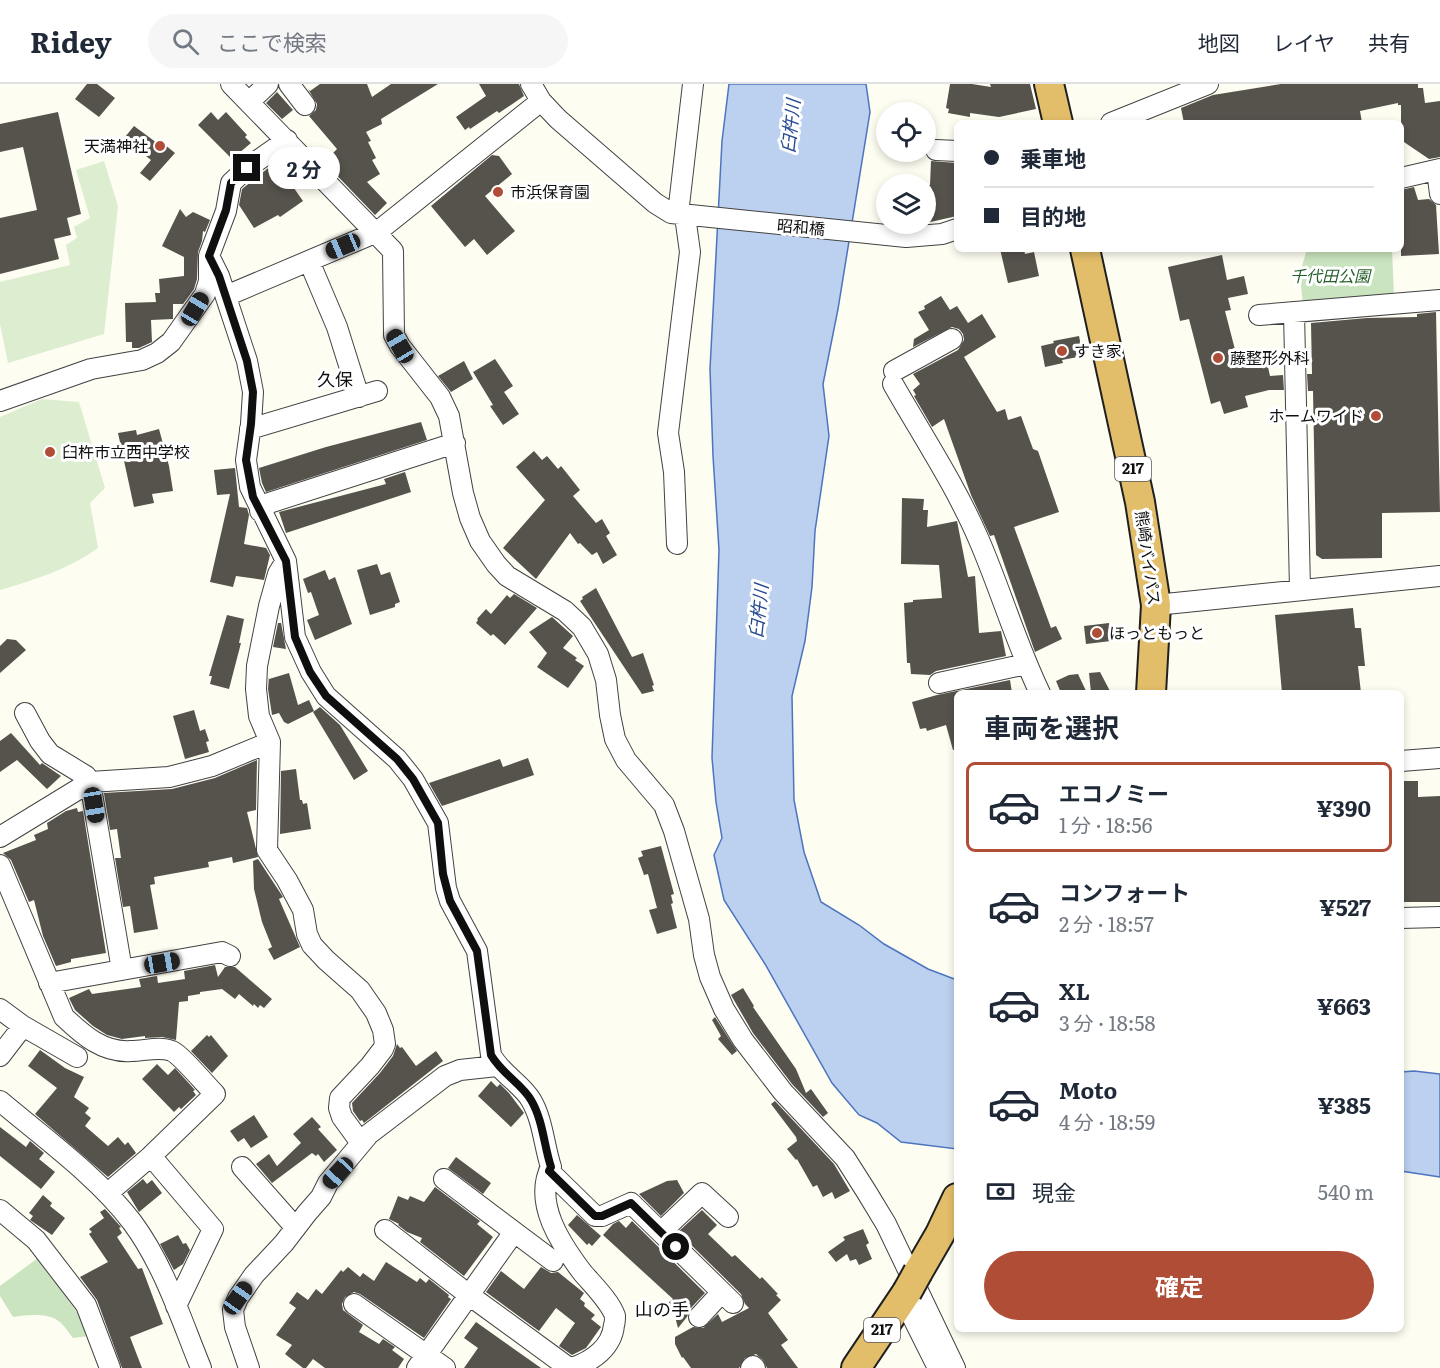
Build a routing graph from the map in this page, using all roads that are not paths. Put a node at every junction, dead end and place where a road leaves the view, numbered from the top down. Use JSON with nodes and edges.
{"nodes":[{"id":1,"x":231,"y":84,"type":"edge"},
{"id":2,"x":268,"y":84,"type":"edge"},
{"id":3,"x":289,"y":84,"type":"edge"},
{"id":4,"x":531,"y":84,"type":"edge"},
{"id":5,"x":693,"y":84,"type":"edge"},
{"id":6,"x":1049,"y":84,"type":"edge"},
{"id":7,"x":1208,"y":84,"type":"edge"},
{"id":8,"x":541,"y":101,"type":"junction"},
{"id":9,"x":249,"y":102,"type":"junction"},
{"id":10,"x":305,"y":105,"type":"dead end"},
{"id":11,"x":1057,"y":120,"type":"edge"},
{"id":12,"x":1118,"y":120,"type":"edge"},
{"id":13,"x":286,"y":140,"type":"junction"},
{"id":14,"x":936,"y":150,"type":"dead end"},
{"id":15,"x":954,"y":151,"type":"edge"},
{"id":16,"x":1439,"y":169,"type":"edge"},
{"id":17,"x":1404,"y":177,"type":"edge"},
{"id":18,"x":1440,"y":194,"type":"edge"},
{"id":19,"x":686,"y":216,"type":"junction"},
{"id":20,"x":954,"y":230,"type":"edge"},
{"id":21,"x":377,"y":232,"type":"junction"},
{"id":22,"x":1086,"y":252,"type":"edge"},
{"id":23,"x":209,"y":256,"type":"junction"},
{"id":24,"x":309,"y":261,"type":"junction"},
{"id":25,"x":226,"y":296,"type":"junction"},
{"id":26,"x":1440,"y":300,"type":"edge"},
{"id":27,"x":1294,"y":312,"type":"junction"},
{"id":28,"x":1259,"y":315,"type":"dead end"},
{"id":29,"x":952,"y":339,"type":"dead end"},
{"id":30,"x":0,"y":401,"type":"edge"},
{"id":31,"x":250,"y":429,"type":"junction"},
{"id":32,"x":455,"y":443,"type":"junction"},
{"id":33,"x":260,"y":511,"type":"junction"},
{"id":34,"x":677,"y":544,"type":"dead end"},
{"id":35,"x":286,"y":561,"type":"junction"},
{"id":36,"x":1440,"y":576,"type":"edge"},
{"id":37,"x":1300,"y":590,"type":"junction"},
{"id":38,"x":1156,"y":605,"type":"junction"},
{"id":39,"x":1026,"y":664,"type":"junction"},
{"id":40,"x":939,"y":684,"type":"dead end"},
{"id":41,"x":1039,"y":690,"type":"edge"},
{"id":42,"x":1151,"y":690,"type":"edge"},
{"id":43,"x":25,"y":713,"type":"dead end"},
{"id":44,"x":270,"y":742,"type":"junction"},
{"id":45,"x":1440,"y":758,"type":"edge"},
{"id":46,"x":1404,"y":761,"type":"edge"},
{"id":47,"x":90,"y":782,"type":"junction"},
{"id":48,"x":0,"y":837,"type":"edge"},
{"id":49,"x":0,"y":865,"type":"edge"},
{"id":50,"x":1440,"y":917,"type":"edge"},
{"id":51,"x":1404,"y":918,"type":"edge"},
{"id":52,"x":230,"y":956,"type":"dead end"},
{"id":53,"x":122,"y":970,"type":"junction"},
{"id":54,"x":50,"y":984,"type":"junction"},
{"id":55,"x":0,"y":1009,"type":"edge"},
{"id":56,"x":23,"y":1026,"type":"junction"},
{"id":57,"x":0,"y":1056,"type":"edge"},
{"id":58,"x":77,"y":1057,"type":"dead end"},
{"id":59,"x":497,"y":1066,"type":"junction"},
{"id":60,"x":0,"y":1101,"type":"edge"},
{"id":61,"x":361,"y":1143,"type":"junction"},
{"id":62,"x":151,"y":1156,"type":"junction"},
{"id":63,"x":242,"y":1167,"type":"dead end"},
{"id":64,"x":549,"y":1171,"type":"junction"},
{"id":65,"x":444,"y":1179,"type":"dead end"},
{"id":66,"x":108,"y":1193,"type":"junction"},
{"id":67,"x":954,"y":1204,"type":"edge"},
{"id":68,"x":0,"y":1210,"type":"edge"},
{"id":69,"x":729,"y":1216,"type":"dead end"},
{"id":70,"x":295,"y":1227,"type":"junction"},
{"id":71,"x":386,"y":1230,"type":"dead end"},
{"id":72,"x":514,"y":1232,"type":"junction"},
{"id":73,"x":661,"y":1232,"type":"junction"},
{"id":74,"x":553,"y":1261,"type":"dead end"},
{"id":75,"x":910,"y":1287,"type":"junction"},
{"id":76,"x":469,"y":1295,"type":"junction"},
{"id":77,"x":354,"y":1304,"type":"dead end"},
{"id":78,"x":176,"y":1306,"type":"junction"},
{"id":79,"x":699,"y":1317,"type":"dead end"},
{"id":80,"x":422,"y":1361,"type":"edge"},
{"id":81,"x":110,"y":1368,"type":"edge"},
{"id":82,"x":201,"y":1368,"type":"edge"},
{"id":83,"x":249,"y":1368,"type":"edge"},
{"id":84,"x":445,"y":1368,"type":"edge"},
{"id":85,"x":571,"y":1368,"type":"edge"},
{"id":86,"x":856,"y":1368,"type":"edge"},
{"id":87,"x":938,"y":1368,"type":"edge"},
{"id":88,"x":955,"y":1368,"type":"edge"}],
"edges":[{"from":1,"to":9,"type":"street"},
{"from":2,"to":9,"type":"street"},
{"from":3,"to":10,"type":"street"},
{"from":4,"to":8,"type":"street"},
{"from":5,"to":19,"type":"street"},
{"from":6,"to":11,"type":"highway"},
{"from":7,"to":12,"type":"street"},
{"from":8,"to":19,"type":"street"},
{"from":8,"to":21,"type":"street"},
{"from":9,"to":13,"type":"street"},
{"from":13,"to":21,"type":"street"},
{"from":13,"to":23,"type":"street"},
{"from":14,"to":15,"type":"street"},
{"from":16,"to":17,"type":"street"},
{"from":16,"to":18,"type":"street"},
{"from":19,"to":20,"type":"street","name":"昭和橋"},
{"from":19,"to":34,"type":"street"},
{"from":21,"to":24,"type":"street"},
{"from":21,"to":32,"type":"street"},
{"from":22,"to":38,"type":"highway","name":"熊崎バイパス","number":"217"},
{"from":23,"to":25,"type":"street"},
{"from":23,"to":30,"type":"street"},
{"from":24,"to":25,"type":"street"},
{"from":24,"to":31,"type":"street"},
{"from":25,"to":31,"type":"street"},
{"from":26,"to":27,"type":"street"},
{"from":27,"to":28,"type":"street"},
{"from":27,"to":37,"type":"street"},
{"from":29,"to":39,"type":"street"},
{"from":31,"to":33,"type":"street"},
{"from":32,"to":33,"type":"street"},
{"from":32,"to":88,"type":"street"},
{"from":33,"to":35,"type":"street"},
{"from":35,"to":44,"type":"street"},
{"from":35,"to":59,"type":"street"},
{"from":36,"to":37,"type":"street"},
{"from":37,"to":38,"type":"street"},
{"from":38,"to":42,"type":"highway","name":"熊崎バイパス","number":"217"},
{"from":39,"to":40,"type":"street"},
{"from":39,"to":41,"type":"street"},
{"from":43,"to":47,"type":"street"},
{"from":44,"to":47,"type":"street"},
{"from":44,"to":61,"type":"street"},
{"from":45,"to":46,"type":"street"},
{"from":47,"to":48,"type":"street"},
{"from":47,"to":53,"type":"street"},
{"from":49,"to":54,"type":"street"},
{"from":50,"to":51,"type":"street"},
{"from":52,"to":53,"type":"street"},
{"from":53,"to":54,"type":"street"},
{"from":54,"to":62,"type":"street"},
{"from":55,"to":56,"type":"street"},
{"from":56,"to":57,"type":"street"},
{"from":56,"to":58,"type":"street"},
{"from":59,"to":61,"type":"street"},
{"from":59,"to":64,"type":"street"},
{"from":60,"to":66,"type":"street"},
{"from":61,"to":70,"type":"street"},
{"from":62,"to":66,"type":"street"},
{"from":62,"to":78,"type":"street"},
{"from":63,"to":70,"type":"street"},
{"from":64,"to":73,"type":"street"},
{"from":64,"to":85,"type":"street"},
{"from":65,"to":72,"type":"street"},
{"from":66,"to":78,"type":"street"},
{"from":67,"to":75,"type":"highway","number":"217"},
{"from":68,"to":81,"type":"street"},
{"from":69,"to":73,"type":"street"},
{"from":70,"to":83,"type":"street"},
{"from":71,"to":76,"type":"street"},
{"from":72,"to":74,"type":"street"},
{"from":72,"to":76,"type":"street"},
{"from":73,"to":79,"type":"street"},
{"from":75,"to":86,"type":"highway","number":"217"},
{"from":75,"to":87,"type":"street"},
{"from":76,"to":80,"type":"street"},
{"from":76,"to":85,"type":"street"},
{"from":77,"to":80,"type":"street"},
{"from":78,"to":82,"type":"street"},
{"from":80,"to":84,"type":"street"}]}
